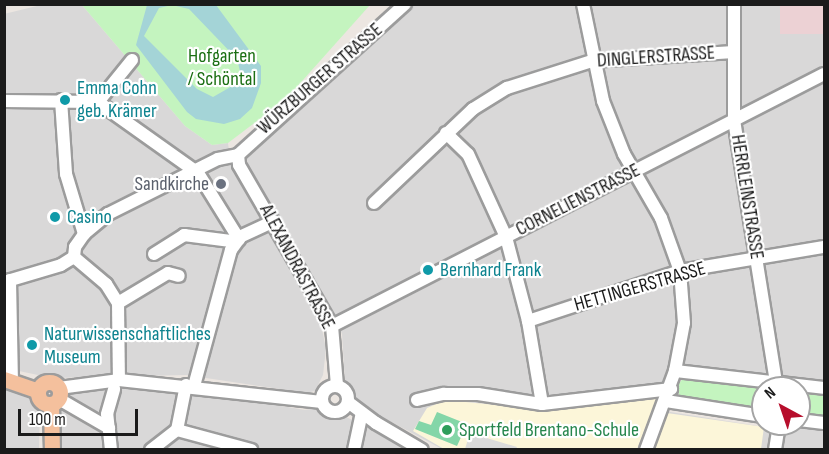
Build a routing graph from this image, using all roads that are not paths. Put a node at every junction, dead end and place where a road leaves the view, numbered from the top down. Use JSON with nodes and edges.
{"nodes":[{"id":1,"x":405,"y":4,"type":"edge"},
{"id":2,"x":583,"y":4,"type":"edge"},
{"id":3,"x":734,"y":4,"type":"edge"},
{"id":4,"x":734,"y":52,"type":"junction"},
{"id":5,"x":132,"y":60,"type":"dead end"},
{"id":6,"x":592,"y":61,"type":"junction"},
{"id":7,"x":825,"y":74,"type":"edge"},
{"id":8,"x":61,"y":100,"type":"junction"},
{"id":9,"x":4,"y":101,"type":"edge"},
{"id":10,"x":98,"y":102,"type":"junction"},
{"id":11,"x":734,"y":120,"type":"junction"},
{"id":12,"x":446,"y":133,"type":"junction"},
{"id":13,"x":238,"y":155,"type":"junction"},
{"id":14,"x":633,"y":172,"type":"junction"},
{"id":15,"x":198,"y":173,"type":"junction"},
{"id":16,"x":374,"y":203,"type":"dead end"},
{"id":17,"x":274,"y":221,"type":"junction"},
{"id":18,"x":84,"y":234,"type":"junction"},
{"id":19,"x":506,"y":237,"type":"junction"},
{"id":20,"x":240,"y":239,"type":"junction"},
{"id":21,"x":825,"y":247,"type":"edge"},
{"id":22,"x":154,"y":254,"type":"dead end"},
{"id":23,"x":74,"y":257,"type":"junction"},
{"id":24,"x":757,"y":258,"type":"junction"},
{"id":25,"x":680,"y":272,"type":"junction"},
{"id":26,"x":179,"y":276,"type":"dead end"},
{"id":27,"x":7,"y":281,"type":"edge"},
{"id":28,"x":118,"y":303,"type":"junction"},
{"id":29,"x":528,"y":321,"type":"junction"},
{"id":30,"x":332,"y":326,"type":"junction"},
{"id":31,"x":675,"y":371,"type":"junction"},
{"id":32,"x":775,"y":376,"type":"edge"},
{"id":33,"x":8,"y":380,"type":"edge"},
{"id":34,"x":751,"y":382,"type":"edge"},
{"id":35,"x":116,"y":385,"type":"junction"},
{"id":36,"x":337,"y":385,"type":"junction"},
{"id":37,"x":190,"y":386,"type":"junction"},
{"id":38,"x":671,"y":388,"type":"junction"},
{"id":39,"x":56,"y":397,"type":"junction"},
{"id":40,"x":417,"y":400,"type":"dead end"},
{"id":41,"x":666,"y":401,"type":"junction"},
{"id":42,"x":322,"y":402,"type":"junction"},
{"id":43,"x":542,"y":404,"type":"junction"},
{"id":44,"x":346,"y":406,"type":"junction"},
{"id":45,"x":751,"y":414,"type":"edge"},
{"id":46,"x":360,"y":416,"type":"junction"},
{"id":47,"x":109,"y":428,"type":"junction"},
{"id":48,"x":177,"y":430,"type":"junction"},
{"id":49,"x":52,"y":450,"type":"edge"},
{"id":50,"x":111,"y":450,"type":"edge"},
{"id":51,"x":151,"y":450,"type":"edge"},
{"id":52,"x":251,"y":450,"type":"edge"},
{"id":53,"x":354,"y":450,"type":"edge"},
{"id":54,"x":422,"y":450,"type":"edge"},
{"id":55,"x":646,"y":450,"type":"edge"}],
"edges":[{"from":1,"to":13,"type":"street","name":"WÜRZBURGER STRASSE"},
{"from":2,"to":6,"type":"street"},
{"from":3,"to":4,"type":"street","name":"HERRLEINSTRASSE"},
{"from":4,"to":6,"type":"street","name":"DINGLERSTRASSE"},
{"from":4,"to":11,"type":"street","name":"HERRLEINSTRASSE"},
{"from":5,"to":10,"type":"street"},
{"from":6,"to":12,"type":"street","name":"DINGLERSTRASSE"},
{"from":6,"to":14,"type":"street"},
{"from":7,"to":11,"type":"street","name":"CORNELIENSTRASSE"},
{"from":8,"to":9,"type":"street"},
{"from":8,"to":10,"type":"street"},
{"from":8,"to":18,"type":"street"},
{"from":10,"to":15,"type":"street"},
{"from":11,"to":14,"type":"street","name":"CORNELIENSTRASSE"},
{"from":11,"to":24,"type":"street","name":"HERRLEINSTRASSE"},
{"from":12,"to":16,"type":"street","name":"DINGLERSTRASSE"},
{"from":12,"to":19,"type":"street"},
{"from":13,"to":15,"type":"street"},
{"from":13,"to":17,"type":"street","name":"ALEXANDRASTRASSE"},
{"from":14,"to":19,"type":"street","name":"CORNELIENSTRASSE"},
{"from":14,"to":25,"type":"street"},
{"from":15,"to":18,"type":"street"},
{"from":15,"to":20,"type":"street"},
{"from":17,"to":20,"type":"street"},
{"from":17,"to":30,"type":"street","name":"ALEXANDRASTRASSE"},
{"from":18,"to":23,"type":"street"},
{"from":19,"to":29,"type":"street"},
{"from":19,"to":30,"type":"street","name":"CORNELIENSTRASSE"},
{"from":20,"to":22,"type":"street"},
{"from":20,"to":37,"type":"street"},
{"from":21,"to":24,"type":"street","name":"HETTINGERSTRASSE"},
{"from":23,"to":27,"type":"street"},
{"from":23,"to":28,"type":"street"},
{"from":24,"to":25,"type":"street","name":"HETTINGERSTRASSE"},
{"from":24,"to":32,"type":"street","name":"HERRLEINSTRASSE"},
{"from":25,"to":29,"type":"street","name":"HETTINGERSTRASSE"},
{"from":25,"to":31,"type":"street"},
{"from":26,"to":28,"type":"street"},
{"from":27,"to":33,"type":"street"},
{"from":28,"to":35,"type":"street"},
{"from":29,"to":43,"type":"street"},
{"from":30,"to":36,"type":"street","name":"ALEXANDRASTRASSE"},
{"from":31,"to":34,"type":"street"},
{"from":31,"to":38,"type":"street"},
{"from":33,"to":39,"type":"main road"},
{"from":35,"to":37,"type":"street"},
{"from":35,"to":39,"type":"street"},
{"from":35,"to":47,"type":"street"},
{"from":36,"to":42,"type":"street"},
{"from":36,"to":44,"type":"street"},
{"from":37,"to":42,"type":"street"},
{"from":37,"to":48,"type":"street"},
{"from":38,"to":41,"type":"street"},
{"from":38,"to":43,"type":"street"},
{"from":39,"to":47,"type":"street"},
{"from":39,"to":49,"type":"main road"},
{"from":40,"to":43,"type":"street"},
{"from":41,"to":45,"type":"street"},
{"from":41,"to":55,"type":"street"},
{"from":42,"to":44,"type":"street"},
{"from":44,"to":46,"type":"street"},
{"from":46,"to":53,"type":"street"},
{"from":46,"to":54,"type":"street"},
{"from":47,"to":50,"type":"street"},
{"from":48,"to":51,"type":"street"},
{"from":48,"to":52,"type":"street"}]}
